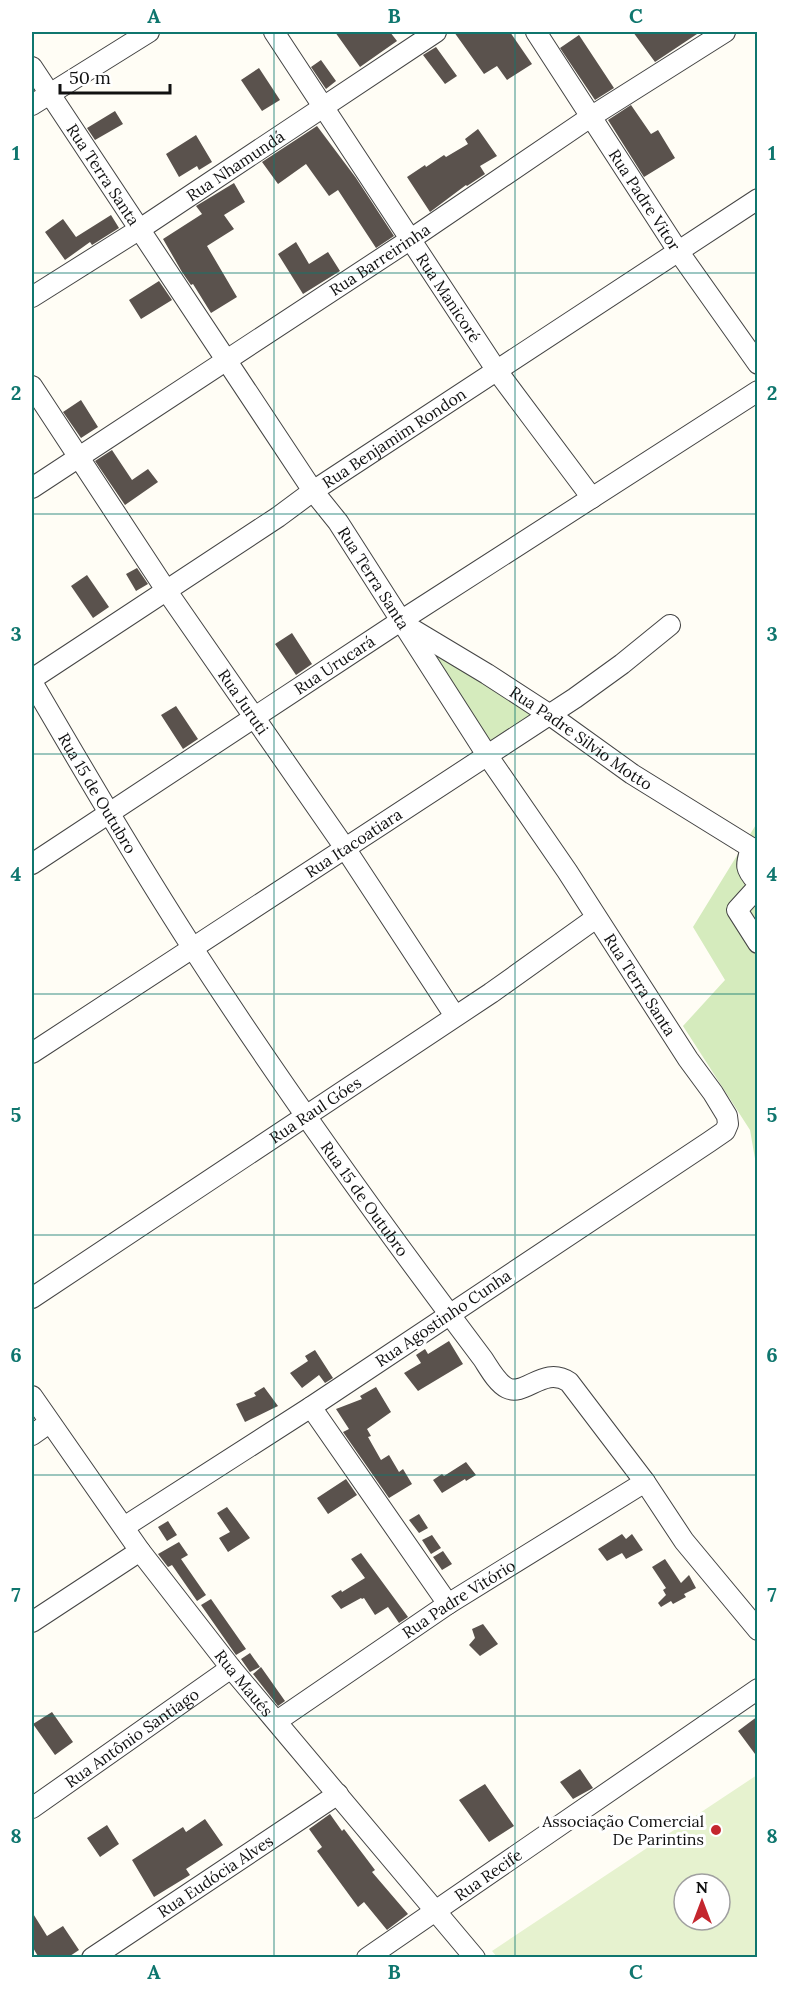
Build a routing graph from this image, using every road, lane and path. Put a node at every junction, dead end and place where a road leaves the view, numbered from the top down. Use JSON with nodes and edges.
{"nodes":[{"id":1,"x":149,"y":32,"type":"edge"},
{"id":2,"x":274,"y":32,"type":"edge"},
{"id":3,"x":436,"y":32,"type":"edge"},
{"id":4,"x":536,"y":32,"type":"edge"},
{"id":5,"x":725,"y":32,"type":"edge"},
{"id":6,"x":32,"y":66,"type":"edge"},
{"id":7,"x":49,"y":93,"type":"junction"},
{"id":8,"x":32,"y":105,"type":"edge"},
{"id":9,"x":322,"y":107,"type":"junction"},
{"id":10,"x":592,"y":116,"type":"junction"},
{"id":11,"x":758,"y":200,"type":"edge"},
{"id":12,"x":140,"y":229,"type":"junction"},
{"id":13,"x":411,"y":239,"type":"junction"},
{"id":14,"x":678,"y":251,"type":"junction"},
{"id":15,"x":32,"y":297,"type":"edge"},
{"id":16,"x":227,"y":360,"type":"junction"},
{"id":17,"x":758,"y":364,"type":"edge"},
{"id":18,"x":497,"y":371,"type":"junction"},
{"id":19,"x":32,"y":386,"type":"edge"},
{"id":20,"x":758,"y":391,"type":"edge"},
{"id":21,"x":78,"y":458,"type":"junction"},
{"id":22,"x":32,"y":488,"type":"edge"},
{"id":23,"x":313,"y":491,"type":"junction"},
{"id":24,"x":592,"y":498,"type":"junction"},
{"id":25,"x":165,"y":590,"type":"junction"},
{"id":26,"x":403,"y":622,"type":"junction"},
{"id":27,"x":670,"y":625,"type":"dead end"},
{"id":28,"x":32,"y":680,"type":"edge"},
{"id":29,"x":550,"y":715,"type":"junction"},
{"id":30,"x":254,"y":718,"type":"junction"},
{"id":31,"x":487,"y":755,"type":"junction"},
{"id":32,"x":109,"y":813,"type":"junction"},
{"id":33,"x":345,"y":848,"type":"junction"},
{"id":34,"x":754,"y":850,"type":"edge"},
{"id":35,"x":32,"y":864,"type":"edge"},
{"id":36,"x":596,"y":918,"type":"junction"},
{"id":37,"x":758,"y":943,"type":"edge"},
{"id":38,"x":192,"y":947,"type":"junction"},
{"id":39,"x":455,"y":1016,"type":"junction"},
{"id":40,"x":32,"y":1053,"type":"edge"},
{"id":41,"x":713,"y":1093,"type":"joint"},
{"id":42,"x":306,"y":1116,"type":"junction"},
{"id":43,"x":32,"y":1298,"type":"edge"},
{"id":44,"x":450,"y":1314,"type":"junction"},
{"id":45,"x":32,"y":1396,"type":"edge"},
{"id":46,"x":310,"y":1407,"type":"junction"},
{"id":47,"x":50,"y":1423,"type":"junction"},
{"id":48,"x":32,"y":1435,"type":"edge"},
{"id":49,"x":645,"y":1482,"type":"junction"},
{"id":50,"x":124,"y":1527,"type":"junction"},
{"id":51,"x":140,"y":1551,"type":"junction"},
{"id":52,"x":448,"y":1604,"type":"junction"},
{"id":53,"x":32,"y":1622,"type":"edge"},
{"id":54,"x":758,"y":1630,"type":"edge"},
{"id":55,"x":231,"y":1668,"type":"junction"},
{"id":56,"x":758,"y":1689,"type":"edge"},
{"id":57,"x":277,"y":1721,"type":"junction"},
{"id":58,"x":338,"y":1794,"type":"junction"},
{"id":59,"x":32,"y":1808,"type":"edge"},
{"id":60,"x":434,"y":1911,"type":"junction"},
{"id":61,"x":92,"y":1958,"type":"edge"},
{"id":62,"x":367,"y":1958,"type":"edge"},
{"id":63,"x":475,"y":1958,"type":"edge"}],
"edges":[{"from":1,"to":7,"type":"street"},
{"from":2,"to":9,"type":"street","name":"Rua Manicoré"},
{"from":3,"to":9,"type":"street","name":"Rua Nhamundá"},
{"from":4,"to":10,"type":"street","name":"Rua Padre Vitor"},
{"from":5,"to":10,"type":"street","name":"Rua Barreirinha"},
{"from":6,"to":7,"type":"street","name":"Rua Terra Santa"},
{"from":7,"to":8,"type":"street"},
{"from":7,"to":12,"type":"street","name":"Rua Terra Santa"},
{"from":9,"to":12,"type":"street","name":"Rua Nhamundá"},
{"from":9,"to":13,"type":"street","name":"Rua Manicoré"},
{"from":10,"to":13,"type":"street","name":"Rua Barreirinha"},
{"from":10,"to":14,"type":"street","name":"Rua Padre Vitor"},
{"from":11,"to":14,"type":"street","name":"Rua Benjamim Rondon"},
{"from":12,"to":15,"type":"street","name":"Rua Nhamundá"},
{"from":12,"to":16,"type":"street","name":"Rua Terra Santa"},
{"from":13,"to":16,"type":"street","name":"Rua Barreirinha"},
{"from":13,"to":18,"type":"street","name":"Rua Manicoré"},
{"from":14,"to":17,"type":"street","name":"Rua Padre Vitor"},
{"from":14,"to":18,"type":"street","name":"Rua Benjamim Rondon"},
{"from":16,"to":21,"type":"street","name":"Rua Barreirinha"},
{"from":16,"to":23,"type":"street","name":"Rua Terra Santa"},
{"from":18,"to":23,"type":"street","name":"Rua Benjamim Rondon"},
{"from":18,"to":24,"type":"street","name":"Rua Manicoré"},
{"from":19,"to":21,"type":"street","name":"Rua Juruti"},
{"from":20,"to":24,"type":"street","name":"Rua Urucará"},
{"from":21,"to":22,"type":"street","name":"Rua Barreirinha"},
{"from":21,"to":25,"type":"street","name":"Rua Juruti"},
{"from":23,"to":25,"type":"street","name":"Rua Benjamim Rondon"},
{"from":23,"to":26,"type":"street","name":"Rua Terra Santa"},
{"from":24,"to":26,"type":"street","name":"Rua Urucará"},
{"from":25,"to":28,"type":"street","name":"Rua Benjamim Rondon"},
{"from":25,"to":30,"type":"street","name":"Rua Juruti"},
{"from":26,"to":29,"type":"street","name":"Rua Padre Silvio Motto"},
{"from":26,"to":30,"type":"street","name":"Rua Urucará"},
{"from":26,"to":31,"type":"street","name":"Rua Terra Santa"},
{"from":27,"to":29,"type":"street","name":"Rua Itacoatiara"},
{"from":28,"to":32,"type":"street","name":"Rua 15 de Outubro"},
{"from":29,"to":31,"type":"street","name":"Rua Itacoatiara"},
{"from":29,"to":34,"type":"street","name":"Rua Padre Silvio Motto"},
{"from":30,"to":32,"type":"street","name":"Rua Urucará"},
{"from":30,"to":33,"type":"street","name":"Rua Juruti"},
{"from":31,"to":33,"type":"street","name":"Rua Itacoatiara"},
{"from":31,"to":36,"type":"street","name":"Rua Terra Santa"},
{"from":32,"to":35,"type":"street","name":"Rua Urucará"},
{"from":32,"to":38,"type":"street","name":"Rua 15 de Outubro"},
{"from":33,"to":38,"type":"street","name":"Rua Itacoatiara"},
{"from":33,"to":39,"type":"street","name":"Rua Juruti"},
{"from":34,"to":37,"type":"street"},
{"from":36,"to":39,"type":"street","name":"Rua Raul Góes"},
{"from":36,"to":41,"type":"street","name":"Rua Terra Santa"},
{"from":38,"to":40,"type":"street","name":"Rua Itacoatiara"},
{"from":38,"to":42,"type":"street","name":"Rua 15 de Outubro"},
{"from":39,"to":42,"type":"street","name":"Rua Raul Góes"},
{"from":41,"to":44,"type":"street","name":"Rua Agostinho Cunha"},
{"from":42,"to":43,"type":"street","name":"Rua Raul Góes"},
{"from":42,"to":44,"type":"street","name":"Rua 15 de Outubro"},
{"from":44,"to":46,"type":"street","name":"Rua Agostinho Cunha"},
{"from":44,"to":49,"type":"street","name":"Rua 15 de Outubro"},
{"from":45,"to":47,"type":"street","name":"Rua Maués"},
{"from":46,"to":50,"type":"street","name":"Rua Agostinho Cunha"},
{"from":46,"to":52,"type":"street"},
{"from":47,"to":48,"type":"street"},
{"from":47,"to":50,"type":"street","name":"Rua Maués"},
{"from":49,"to":52,"type":"street","name":"Rua Padre Vitório"},
{"from":49,"to":54,"type":"street","name":"Rua 15 de Outubro"},
{"from":50,"to":51,"type":"street","name":"Rua Maués"},
{"from":51,"to":53,"type":"street"},
{"from":51,"to":55,"type":"street","name":"Rua Maués"},
{"from":52,"to":57,"type":"street","name":"Rua Padre Vitório"},
{"from":55,"to":57,"type":"street","name":"Rua Maués"},
{"from":55,"to":59,"type":"street","name":"Rua Antônio Santiago"},
{"from":56,"to":60,"type":"street","name":"Rua Recife"},
{"from":57,"to":58,"type":"street","name":"Rua Maués"},
{"from":58,"to":60,"type":"street","name":"Rua Maués"},
{"from":58,"to":61,"type":"street","name":"Rua Eudócia Alves"},
{"from":60,"to":62,"type":"street","name":"Rua Recife"},
{"from":60,"to":63,"type":"street","name":"Rua Maués"}]}
